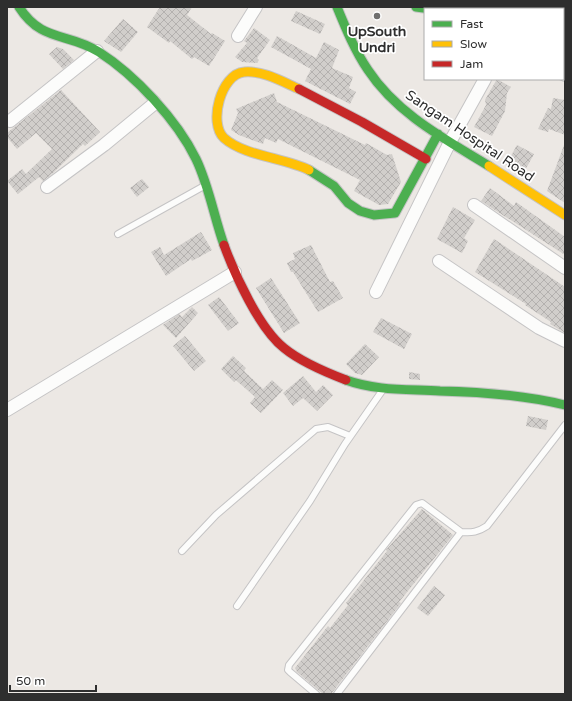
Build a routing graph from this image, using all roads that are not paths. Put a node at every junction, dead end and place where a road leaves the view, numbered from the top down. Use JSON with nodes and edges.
{"nodes":[{"id":1,"x":19,"y":7,"type":"edge"},
{"id":2,"x":256,"y":7,"type":"edge"},
{"id":3,"x":337,"y":7,"type":"edge"},
{"id":4,"x":238,"y":36,"type":"dead end"},
{"id":5,"x":97,"y":51,"type":"junction"},
{"id":6,"x":484,"y":80,"type":"edge"},
{"id":7,"x":155,"y":103,"type":"junction"},
{"id":8,"x":10,"y":121,"type":"dead end"},
{"id":9,"x":438,"y":134,"type":"junction"},
{"id":10,"x":450,"y":142,"type":"junction"},
{"id":11,"x":426,"y":158,"type":"junction"},
{"id":12,"x":207,"y":185,"type":"junction"},
{"id":13,"x":47,"y":187,"type":"dead end"},
{"id":14,"x":474,"y":205,"type":"dead end"},
{"id":15,"x":565,"y":215,"type":"edge"},
{"id":16,"x":118,"y":234,"type":"dead end"},
{"id":17,"x":439,"y":261,"type":"dead end"},
{"id":18,"x":565,"y":268,"type":"edge"},
{"id":19,"x":235,"y":272,"type":"junction"},
{"id":20,"x":376,"y":292,"type":"dead end"},
{"id":21,"x":565,"y":340,"type":"edge"},
{"id":22,"x":384,"y":388,"type":"junction"},
{"id":23,"x":565,"y":405,"type":"edge"},
{"id":24,"x":7,"y":410,"type":"edge"},
{"id":25,"x":565,"y":425,"type":"edge"},
{"id":26,"x":350,"y":436,"type":"junction"},
{"id":27,"x":461,"y":532,"type":"junction"},
{"id":28,"x":182,"y":551,"type":"dead end"},
{"id":29,"x":237,"y":606,"type":"dead end"},
{"id":30,"x":316,"y":694,"type":"edge"},
{"id":31,"x":337,"y":694,"type":"edge"}],
"edges":[{"from":1,"to":5,"type":"street"},
{"from":2,"to":4,"type":"street"},
{"from":3,"to":9,"type":"street","name":"Sangam Hospital Road"},
{"from":5,"to":7,"type":"street"},
{"from":5,"to":8,"type":"street"},
{"from":6,"to":10,"type":"street"},
{"from":7,"to":12,"type":"street"},
{"from":7,"to":13,"type":"street"},
{"from":9,"to":10,"type":"street","name":"Sangam Hospital Road"},
{"from":9,"to":11,"type":"street"},
{"from":10,"to":15,"type":"street","name":"Sangam Hospital Road"},
{"from":10,"to":20,"type":"street"},
{"from":11,"to":11,"type":"street"},
{"from":12,"to":16,"type":"lane"},
{"from":12,"to":19,"type":"street"},
{"from":14,"to":18,"type":"street"},
{"from":17,"to":21,"type":"street"},
{"from":19,"to":22,"type":"street"},
{"from":19,"to":24,"type":"street"},
{"from":22,"to":23,"type":"street"},
{"from":22,"to":26,"type":"lane"},
{"from":25,"to":27,"type":"lane"},
{"from":26,"to":28,"type":"lane"},
{"from":26,"to":29,"type":"lane"},
{"from":27,"to":30,"type":"lane"},
{"from":27,"to":31,"type":"lane"}]}
